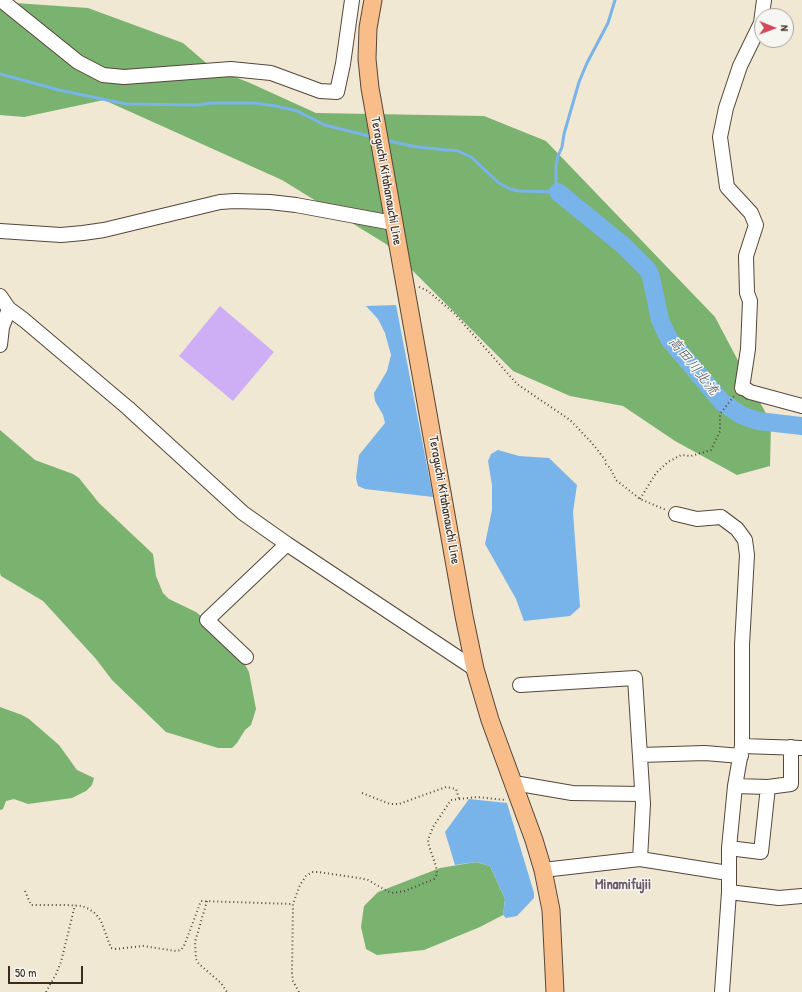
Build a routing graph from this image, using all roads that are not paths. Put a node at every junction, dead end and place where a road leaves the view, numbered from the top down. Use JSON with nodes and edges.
{"nodes":[{"id":1,"x":1,"y":0,"type":"edge"},
{"id":2,"x":352,"y":0,"type":"edge"},
{"id":3,"x":373,"y":0,"type":"edge"},
{"id":4,"x":764,"y":0,"type":"edge"},
{"id":5,"x":393,"y":223,"type":"junction"},
{"id":6,"x":0,"y":231,"type":"edge"},
{"id":7,"x":0,"y":296,"type":"edge"},
{"id":8,"x":9,"y":309,"type":"junction"},
{"id":9,"x":0,"y":345,"type":"edge"},
{"id":10,"x":802,"y":406,"type":"edge"},
{"id":11,"x":676,"y":514,"type":"road end"},
{"id":12,"x":287,"y":544,"type":"junction"},
{"id":13,"x":246,"y":657,"type":"dead end"},
{"id":14,"x":475,"y":668,"type":"junction"},
{"id":15,"x":520,"y":685,"type":"dead end"},
{"id":16,"x":796,"y":748,"type":"edge"},
{"id":17,"x":742,"y":751,"type":"junction"},
{"id":18,"x":640,"y":755,"type":"junction"},
{"id":19,"x":514,"y":783,"type":"junction"},
{"id":20,"x":735,"y":786,"type":"junction"},
{"id":21,"x":768,"y":787,"type":"junction"},
{"id":22,"x":642,"y":794,"type":"junction"},
{"id":23,"x":729,"y":848,"type":"junction"},
{"id":24,"x":640,"y":859,"type":"junction"},
{"id":25,"x":543,"y":870,"type":"junction"},
{"id":26,"x":728,"y":873,"type":"junction"},
{"id":27,"x":729,"y":892,"type":"junction"},
{"id":28,"x":802,"y":896,"type":"edge"},
{"id":29,"x":555,"y":992,"type":"edge"},
{"id":30,"x":722,"y":992,"type":"edge"}],
"edges":[{"from":1,"to":2,"type":"street"},
{"from":3,"to":5,"type":"main road","name":"Teraguchi Kitahanauchi Line"},
{"from":4,"to":10,"type":"street"},
{"from":5,"to":6,"type":"street"},
{"from":5,"to":14,"type":"main road","name":"Teraguchi Kitahanauchi Line"},
{"from":7,"to":8,"type":"street"},
{"from":8,"to":9,"type":"street"},
{"from":8,"to":12,"type":"street"},
{"from":11,"to":17,"type":"street"},
{"from":12,"to":13,"type":"street"},
{"from":12,"to":14,"type":"street"},
{"from":14,"to":19,"type":"main road","name":"Teraguchi Kitahanauchi Line"},
{"from":15,"to":18,"type":"street"},
{"from":16,"to":17,"type":"street"},
{"from":16,"to":21,"type":"street"},
{"from":17,"to":18,"type":"street"},
{"from":17,"to":20,"type":"street"},
{"from":18,"to":22,"type":"street"},
{"from":19,"to":22,"type":"street"},
{"from":19,"to":25,"type":"main road","name":"Teraguchi Kitahanauchi Line"},
{"from":20,"to":21,"type":"street"},
{"from":20,"to":23,"type":"street"},
{"from":21,"to":23,"type":"street"},
{"from":22,"to":24,"type":"street"},
{"from":23,"to":26,"type":"street"},
{"from":24,"to":25,"type":"street"},
{"from":24,"to":26,"type":"street"},
{"from":25,"to":29,"type":"main road","name":"Teraguchi Kitahanauchi Line"},
{"from":26,"to":27,"type":"street"},
{"from":27,"to":28,"type":"street"},
{"from":27,"to":30,"type":"street"}]}
